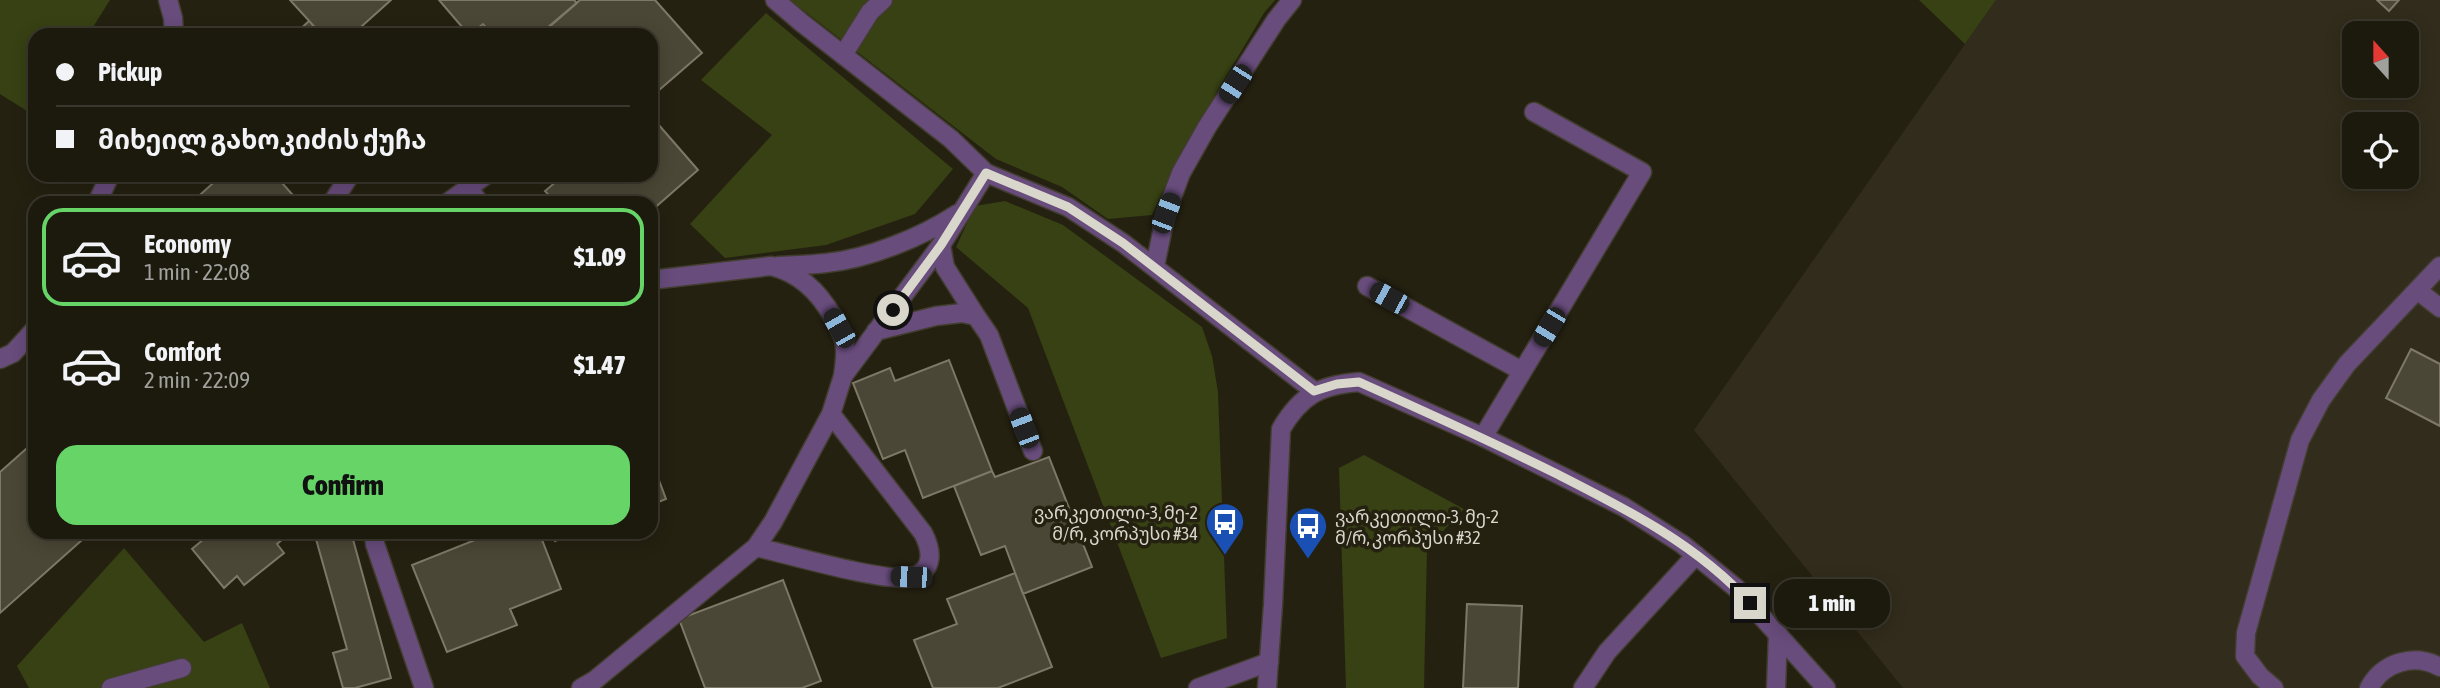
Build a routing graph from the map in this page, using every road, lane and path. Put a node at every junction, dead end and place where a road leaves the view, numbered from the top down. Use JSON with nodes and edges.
{"nodes":[{"id":1,"x":775,"y":0,"type":"edge"},
{"id":2,"x":883,"y":0,"type":"edge"},
{"id":3,"x":1292,"y":0,"type":"edge"},
{"id":4,"x":172,"y":1,"type":"edge"},
{"id":5,"x":174,"y":28,"type":"edge"},
{"id":6,"x":843,"y":55,"type":"junction"},
{"id":7,"x":1535,"y":112,"type":"dead end"},
{"id":8,"x":986,"y":173,"type":"junction"},
{"id":9,"x":476,"y":182,"type":"edge"},
{"id":10,"x":468,"y":188,"type":"junction"},
{"id":11,"x":457,"y":196,"type":"edge"},
{"id":12,"x":474,"y":196,"type":"edge"},
{"id":13,"x":964,"y":209,"type":"junction"},
{"id":14,"x":941,"y":245,"type":"junction"},
{"id":15,"x":1154,"y":266,"type":"junction"},
{"id":16,"x":2440,"y":266,"type":"edge"},
{"id":17,"x":771,"y":267,"type":"junction"},
{"id":18,"x":658,"y":279,"type":"edge"},
{"id":19,"x":1367,"y":286,"type":"dead end"},
{"id":20,"x":2417,"y":290,"type":"junction"},
{"id":21,"x":2440,"y":308,"type":"edge"},
{"id":22,"x":976,"y":316,"type":"junction"},
{"id":23,"x":876,"y":331,"type":"junction"},
{"id":24,"x":28,"y":338,"type":"edge"},
{"id":25,"x":0,"y":359,"type":"edge"},
{"id":26,"x":1522,"y":370,"type":"junction"},
{"id":27,"x":843,"y":376,"type":"junction"},
{"id":28,"x":1314,"y":391,"type":"junction"},
{"id":29,"x":831,"y":414,"type":"junction"},
{"id":30,"x":1483,"y":437,"type":"junction"},
{"id":31,"x":1033,"y":451,"type":"dead end"},
{"id":32,"x":375,"y":539,"type":"edge"},
{"id":33,"x":756,"y":547,"type":"junction"},
{"id":34,"x":1696,"y":555,"type":"junction"},
{"id":35,"x":1778,"y":634,"type":"junction"},
{"id":36,"x":1269,"y":662,"type":"junction"},
{"id":37,"x":2440,"y":667,"type":"edge"},
{"id":38,"x":182,"y":668,"type":"dead end"},
{"id":39,"x":111,"y":688,"type":"edge"},
{"id":40,"x":424,"y":688,"type":"edge"},
{"id":41,"x":581,"y":688,"type":"edge"},
{"id":42,"x":1198,"y":688,"type":"edge"},
{"id":43,"x":1267,"y":688,"type":"edge"},
{"id":44,"x":1583,"y":688,"type":"edge"},
{"id":45,"x":1776,"y":688,"type":"edge"},
{"id":46,"x":1826,"y":688,"type":"edge"},
{"id":47,"x":2274,"y":688,"type":"edge"},
{"id":48,"x":2370,"y":688,"type":"edge"}],
"edges":[{"from":1,"to":6,"type":"street"},
{"from":2,"to":6,"type":"street"},
{"from":3,"to":15,"type":"street"},
{"from":4,"to":5,"type":"street"},
{"from":6,"to":8,"type":"street"},
{"from":7,"to":26,"type":"street"},
{"from":8,"to":13,"type":"street"},
{"from":8,"to":15,"type":"street"},
{"from":9,"to":10,"type":"street"},
{"from":10,"to":11,"type":"street"},
{"from":10,"to":12,"type":"street"},
{"from":13,"to":14,"type":"street"},
{"from":13,"to":17,"type":"street"},
{"from":14,"to":22,"type":"street"},
{"from":14,"to":23,"type":"street"},
{"from":15,"to":28,"type":"street"},
{"from":16,"to":20,"type":"street"},
{"from":17,"to":18,"type":"street"},
{"from":17,"to":27,"type":"street"},
{"from":19,"to":26,"type":"street"},
{"from":20,"to":21,"type":"street"},
{"from":20,"to":47,"type":"street"},
{"from":22,"to":23,"type":"street"},
{"from":22,"to":31,"type":"street"},
{"from":23,"to":27,"type":"street"},
{"from":24,"to":25,"type":"street"},
{"from":26,"to":30,"type":"street"},
{"from":27,"to":29,"type":"street"},
{"from":28,"to":30,"type":"street"},
{"from":28,"to":36,"type":"street"},
{"from":29,"to":33,"type":"street"},
{"from":29,"to":33,"type":"street"},
{"from":30,"to":34,"type":"street"},
{"from":32,"to":40,"type":"street"},
{"from":33,"to":41,"type":"street"},
{"from":34,"to":35,"type":"street"},
{"from":34,"to":44,"type":"street"},
{"from":35,"to":45,"type":"street"},
{"from":35,"to":46,"type":"street"},
{"from":36,"to":42,"type":"street"},
{"from":36,"to":43,"type":"street"},
{"from":37,"to":48,"type":"street"},
{"from":38,"to":39,"type":"street"}]}
